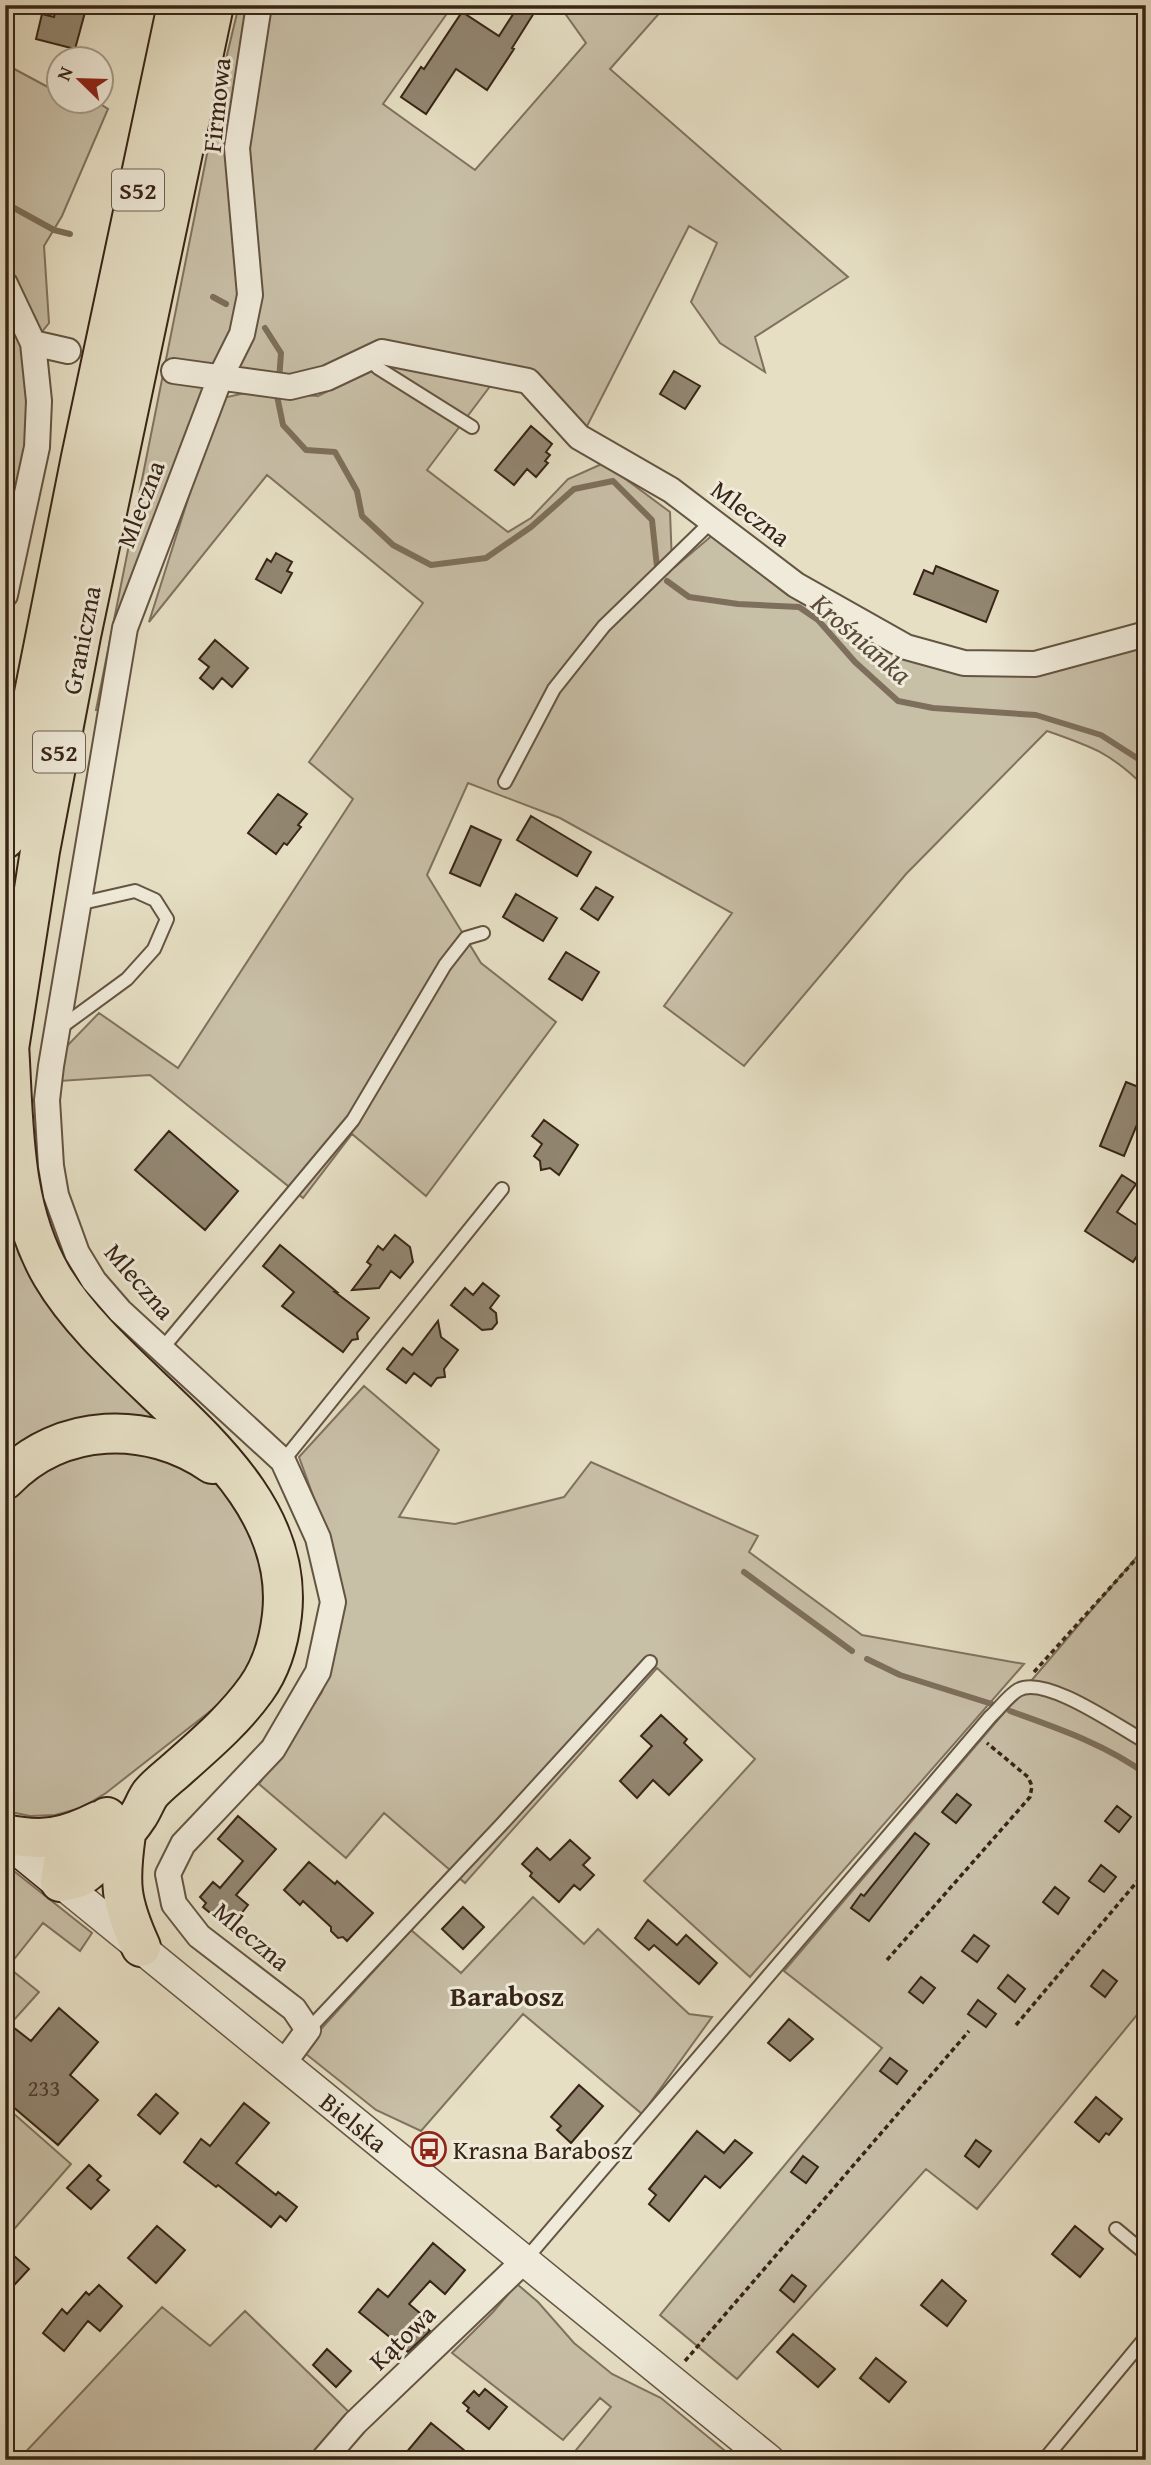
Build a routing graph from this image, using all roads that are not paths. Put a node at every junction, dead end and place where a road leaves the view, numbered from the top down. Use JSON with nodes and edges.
{"nodes":[{"id":1,"x":177,"y":5,"type":"edge"},
{"id":2,"x":214,"y":5,"type":"edge"},
{"id":3,"x":259,"y":5,"type":"edge"},
{"id":4,"x":5,"y":284,"type":"edge"},
{"id":5,"x":33,"y":343,"type":"junction"},
{"id":6,"x":68,"y":351,"type":"dead end"},
{"id":7,"x":369,"y":358,"type":"junction"},
{"id":8,"x":174,"y":371,"type":"dead end"},
{"id":9,"x":220,"y":378,"type":"junction"},
{"id":10,"x":472,"y":427,"type":"dead end"},
{"id":11,"x":712,"y":522,"type":"junction"},
{"id":12,"x":5,"y":595,"type":"edge"},
{"id":13,"x":1146,"y":634,"type":"edge"},
{"id":14,"x":505,"y":782,"type":"dead end"},
{"id":15,"x":5,"y":839,"type":"edge"},
{"id":16,"x":78,"y":904,"type":"junction"},
{"id":17,"x":484,"y":933,"type":"dead end"},
{"id":18,"x":57,"y":1030,"type":"junction"},
{"id":19,"x":7,"y":1057,"type":"edge"},
{"id":20,"x":502,"y":1189,"type":"dead end"},
{"id":21,"x":161,"y":1350,"type":"junction"},
{"id":22,"x":283,"y":1461,"type":"junction"},
{"id":23,"x":5,"y":1480,"type":"edge"},
{"id":24,"x":249,"y":1495,"type":"junction"},
{"id":25,"x":650,"y":1662,"type":"dead end"},
{"id":26,"x":1146,"y":1742,"type":"edge"},
{"id":27,"x":117,"y":1826,"type":"junction"},
{"id":28,"x":5,"y":1835,"type":"edge"},
{"id":29,"x":60,"y":1882,"type":"junction"},
{"id":30,"x":141,"y":1947,"type":"junction"},
{"id":31,"x":308,"y":2030,"type":"junction"},
{"id":32,"x":283,"y":2064,"type":"junction"},
{"id":33,"x":1116,"y":2230,"type":"dead end"},
{"id":34,"x":1146,"y":2254,"type":"edge"},
{"id":35,"x":525,"y":2260,"type":"junction"},
{"id":36,"x":1146,"y":2337,"type":"edge"},
{"id":37,"x":323,"y":2460,"type":"edge"},
{"id":38,"x":769,"y":2460,"type":"edge"},
{"id":39,"x":1044,"y":2460,"type":"edge"}],
"edges":[{"from":1,"to":15,"type":"highway","name":"Graniczna","number":"S52"},
{"from":2,"to":19,"type":"highway","name":"Graniczna","number":"S52"},
{"from":3,"to":9,"type":"street","name":"Firmowa"},
{"from":4,"to":5,"type":"street"},
{"from":5,"to":6,"type":"street"},
{"from":5,"to":12,"type":"street"},
{"from":7,"to":9,"type":"street","name":"Mleczna"},
{"from":7,"to":10,"type":"lane"},
{"from":7,"to":11,"type":"street","name":"Mleczna"},
{"from":8,"to":9,"type":"street","name":"Mleczna"},
{"from":9,"to":16,"type":"street","name":"Mleczna"},
{"from":11,"to":13,"type":"street","name":"Mleczna"},
{"from":11,"to":14,"type":"lane"},
{"from":16,"to":18,"type":"street","name":"Mleczna"},
{"from":16,"to":18,"type":"lane"},
{"from":17,"to":21,"type":"lane"},
{"from":18,"to":21,"type":"street","name":"Mleczna"},
{"from":19,"to":24,"type":"highway","name":"Graniczna"},
{"from":20,"to":22,"type":"lane"},
{"from":21,"to":22,"type":"street","name":"Mleczna"},
{"from":22,"to":31,"type":"street","name":"Mleczna"},
{"from":23,"to":24,"type":"highway"},
{"from":24,"to":27,"type":"highway"},
{"from":25,"to":31,"type":"lane"},
{"from":26,"to":35,"type":"lane"},
{"from":27,"to":28,"type":"highway"},
{"from":27,"to":29,"type":"highway"},
{"from":27,"to":30,"type":"highway"},
{"from":28,"to":29,"type":"main road","name":"Bielska"},
{"from":29,"to":30,"type":"street","name":"Bielska"},
{"from":30,"to":32,"type":"street","name":"Bielska"},
{"from":31,"to":32,"type":"street"},
{"from":32,"to":35,"type":"street","name":"Bielska"},
{"from":33,"to":34,"type":"lane"},
{"from":35,"to":37,"type":"street","name":"Kątowa"},
{"from":35,"to":38,"type":"street","name":"Bielska"},
{"from":36,"to":39,"type":"lane"}]}
